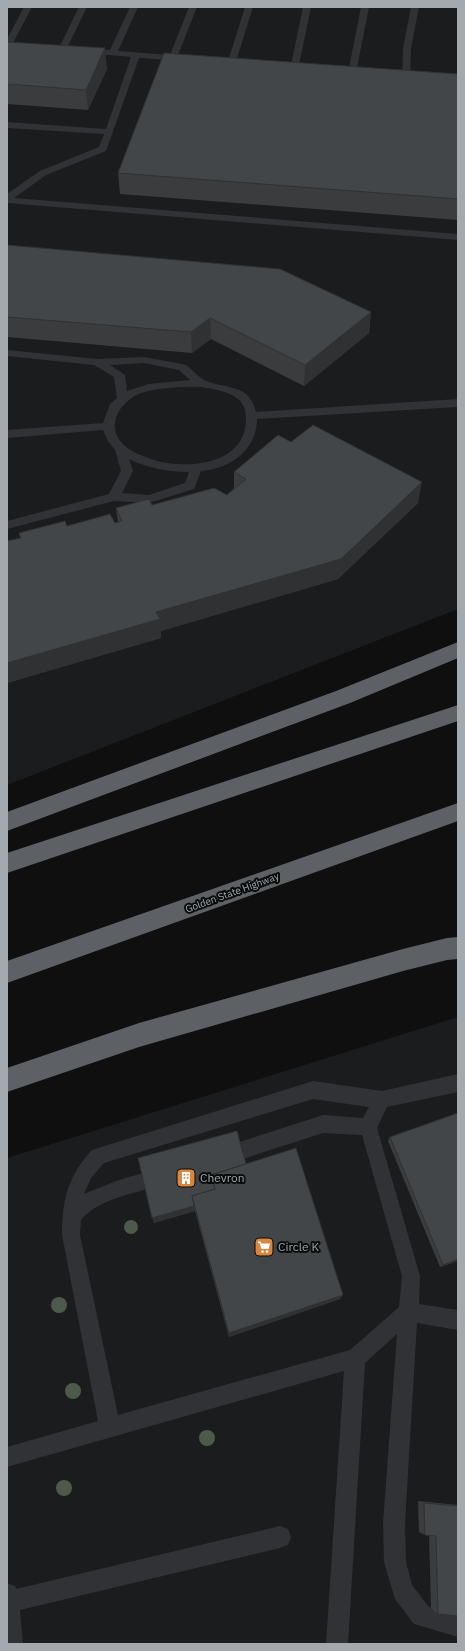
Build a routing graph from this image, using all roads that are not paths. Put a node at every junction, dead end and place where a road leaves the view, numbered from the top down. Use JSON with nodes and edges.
{"nodes":[{"id":1,"x":28,"y":7,"type":"edge"},
{"id":2,"x":82,"y":7,"type":"edge"},
{"id":3,"x":134,"y":7,"type":"edge"},
{"id":4,"x":193,"y":7,"type":"edge"},
{"id":5,"x":249,"y":7,"type":"edge"},
{"id":6,"x":307,"y":7,"type":"edge"},
{"id":7,"x":365,"y":7,"type":"edge"},
{"id":8,"x":415,"y":7,"type":"edge"},
{"id":9,"x":10,"y":46,"type":"edge"},
{"id":10,"x":113,"y":54,"type":"junction"},
{"id":11,"x":136,"y":55,"type":"junction"},
{"id":12,"x":173,"y":58,"type":"junction"},
{"id":13,"x":194,"y":59,"type":"edge"},
{"id":14,"x":232,"y":61,"type":"edge"},
{"id":15,"x":294,"y":65,"type":"edge"},
{"id":16,"x":352,"y":78,"type":"edge"},
{"id":17,"x":406,"y":82,"type":"edge"},
{"id":18,"x":7,"y":125,"type":"edge"},
{"id":19,"x":109,"y":132,"type":"junction"},
{"id":20,"x":7,"y":199,"type":"edge"},
{"id":21,"x":458,"y":237,"type":"edge"},
{"id":22,"x":7,"y":354,"type":"edge"},
{"id":23,"x":97,"y":362,"type":"junction"},
{"id":24,"x":201,"y":383,"type":"junction"},
{"id":25,"x":122,"y":397,"type":"junction"},
{"id":26,"x":458,"y":403,"type":"edge"},
{"id":27,"x":252,"y":416,"type":"junction"},
{"id":28,"x":108,"y":426,"type":"junction"},
{"id":29,"x":7,"y":434,"type":"edge"},
{"id":30,"x":121,"y":450,"type":"junction"},
{"id":31,"x":196,"y":468,"type":"junction"},
{"id":32,"x":114,"y":497,"type":"junction"},
{"id":33,"x":7,"y":525,"type":"edge"},
{"id":34,"x":458,"y":650,"type":"edge"},
{"id":35,"x":458,"y":713,"type":"edge"},
{"id":36,"x":458,"y":812,"type":"edge"},
{"id":37,"x":7,"y":822,"type":"edge"},
{"id":38,"x":7,"y":863,"type":"edge"},
{"id":39,"x":458,"y":948,"type":"edge"},
{"id":40,"x":7,"y":972,"type":"edge"},
{"id":41,"x":7,"y":1080,"type":"edge"},
{"id":42,"x":458,"y":1083,"type":"edge"},
{"id":43,"x":382,"y":1100,"type":"junction"},
{"id":44,"x":368,"y":1127,"type":"junction"},
{"id":45,"x":210,"y":1160,"type":"edge"},
{"id":46,"x":180,"y":1170,"type":"edge"},
{"id":47,"x":71,"y":1219,"type":"junction"},
{"id":48,"x":408,"y":1312,"type":"junction"},
{"id":49,"x":458,"y":1320,"type":"edge"},
{"id":50,"x":355,"y":1358,"type":"junction"},
{"id":51,"x":110,"y":1428,"type":"junction"},
{"id":52,"x":7,"y":1457,"type":"edge"},
{"id":53,"x":280,"y":1537,"type":"dead end"},
{"id":54,"x":7,"y":1598,"type":"edge"},
{"id":55,"x":458,"y":1626,"type":"edge"},
{"id":56,"x":12,"y":1644,"type":"edge"},
{"id":57,"x":337,"y":1644,"type":"edge"}],
"edges":[{"from":1,"to":9,"type":"lane"},
{"from":2,"to":10,"type":"lane"},
{"from":3,"to":10,"type":"lane"},
{"from":4,"to":12,"type":"lane"},
{"from":5,"to":14,"type":"lane"},
{"from":6,"to":15,"type":"lane"},
{"from":7,"to":16,"type":"lane"},
{"from":8,"to":17,"type":"lane"},
{"from":10,"to":11,"type":"lane"},
{"from":11,"to":12,"type":"lane"},
{"from":11,"to":19,"type":"lane"},
{"from":12,"to":13,"type":"lane"},
{"from":18,"to":19,"type":"lane"},
{"from":19,"to":20,"type":"lane"},
{"from":20,"to":21,"type":"lane"},
{"from":22,"to":23,"type":"lane"},
{"from":23,"to":24,"type":"lane"},
{"from":23,"to":25,"type":"lane"},
{"from":24,"to":25,"type":"lane"},
{"from":24,"to":27,"type":"lane"},
{"from":25,"to":28,"type":"lane"},
{"from":26,"to":27,"type":"lane"},
{"from":27,"to":31,"type":"lane"},
{"from":28,"to":29,"type":"lane"},
{"from":28,"to":30,"type":"lane"},
{"from":30,"to":31,"type":"lane"},
{"from":30,"to":32,"type":"lane"},
{"from":31,"to":32,"type":"lane"},
{"from":32,"to":33,"type":"lane"},
{"from":34,"to":37,"type":"highway"},
{"from":35,"to":38,"type":"highway"},
{"from":36,"to":40,"type":"highway","name":"Golden State Highway"},
{"from":39,"to":41,"type":"highway"},
{"from":42,"to":43,"type":"lane"},
{"from":43,"to":44,"type":"lane"},
{"from":43,"to":47,"type":"lane"},
{"from":44,"to":45,"type":"lane"},
{"from":44,"to":48,"type":"lane"},
{"from":46,"to":47,"type":"lane"},
{"from":47,"to":51,"type":"lane"},
{"from":48,"to":49,"type":"lane"},
{"from":48,"to":50,"type":"lane"},
{"from":48,"to":55,"type":"lane"},
{"from":50,"to":51,"type":"lane"},
{"from":50,"to":57,"type":"lane"},
{"from":51,"to":52,"type":"lane"},
{"from":53,"to":54,"type":"lane"},
{"from":54,"to":56,"type":"lane"}]}
